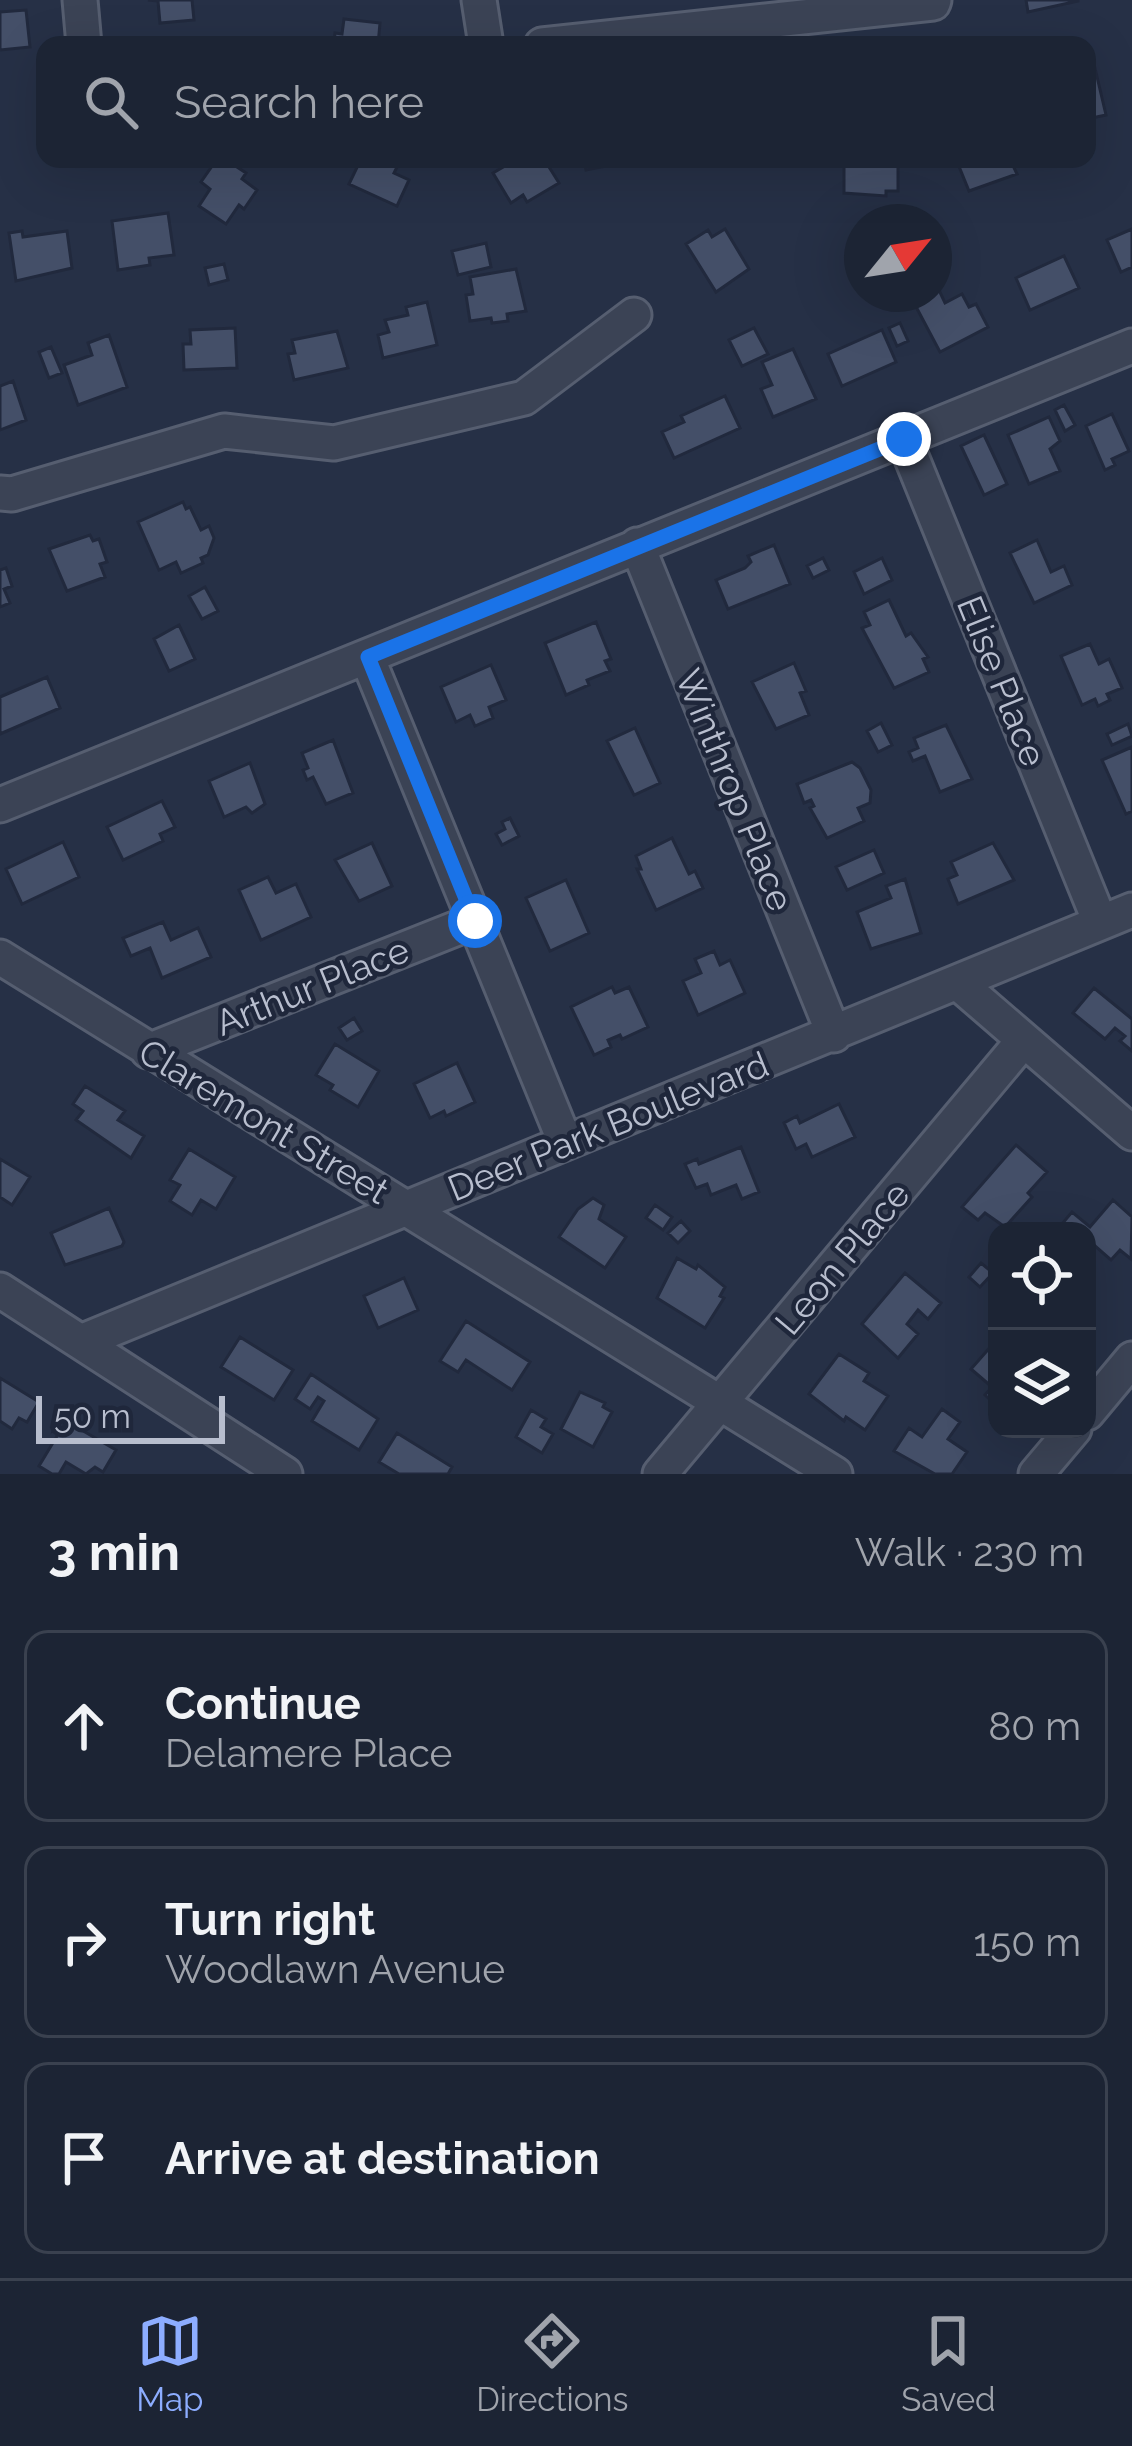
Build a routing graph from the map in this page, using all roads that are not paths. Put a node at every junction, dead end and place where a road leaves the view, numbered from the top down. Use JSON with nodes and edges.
{"nodes":[{"id":1,"x":80,"y":0,"type":"edge"},
{"id":2,"x":479,"y":0,"type":"edge"},
{"id":3,"x":934,"y":0,"type":"edge"},
{"id":4,"x":83,"y":36,"type":"edge"},
{"id":5,"x":485,"y":36,"type":"edge"},
{"id":6,"x":620,"y":36,"type":"edge"},
{"id":7,"x":634,"y":315,"type":"dead end"},
{"id":8,"x":1132,"y":346,"type":"edge"},
{"id":9,"x":904,"y":439,"type":"junction"},
{"id":10,"x":0,"y":493,"type":"edge"},
{"id":11,"x":637,"y":545,"type":"junction"},
{"id":12,"x":368,"y":657,"type":"junction"},
{"id":13,"x":0,"y":805,"type":"edge"},
{"id":14,"x":1116,"y":916,"type":"edge"},
{"id":15,"x":475,"y":921,"type":"junction"},
{"id":16,"x":0,"y":956,"type":"edge"},
{"id":17,"x":957,"y":982,"type":"junction"},
{"id":18,"x":834,"y":1034,"type":"junction"},
{"id":19,"x":1024,"y":1041,"type":"junction"},
{"id":20,"x":148,"y":1051,"type":"junction"},
{"id":21,"x":1132,"y":1133,"type":"edge"},
{"id":22,"x":565,"y":1142,"type":"junction"},
{"id":23,"x":406,"y":1207,"type":"junction"},
{"id":24,"x":0,"y":1290,"type":"edge"},
{"id":25,"x":82,"y":1341,"type":"junction"},
{"id":26,"x":1132,"y":1359,"type":"edge"},
{"id":27,"x":1096,"y":1402,"type":"edge"},
{"id":28,"x":722,"y":1403,"type":"junction"},
{"id":29,"x":1066,"y":1438,"type":"edge"},
{"id":30,"x":285,"y":1474,"type":"edge"},
{"id":31,"x":660,"y":1474,"type":"edge"},
{"id":32,"x":835,"y":1474,"type":"edge"},
{"id":33,"x":1036,"y":1474,"type":"edge"}],
"edges":[{"from":1,"to":4,"type":"street"},
{"from":2,"to":5,"type":"street"},
{"from":3,"to":6,"type":"street"},
{"from":7,"to":10,"type":"street"},
{"from":8,"to":9,"type":"street"},
{"from":9,"to":11,"type":"street"},
{"from":9,"to":14,"type":"street","name":"Elise Place"},
{"from":11,"to":12,"type":"street"},
{"from":11,"to":18,"type":"street","name":"Winthrop Place"},
{"from":12,"to":13,"type":"street"},
{"from":12,"to":15,"type":"street"},
{"from":14,"to":17,"type":"street","name":"Deer Park Boulevard"},
{"from":15,"to":20,"type":"street","name":"Arthur Place"},
{"from":15,"to":22,"type":"street"},
{"from":16,"to":20,"type":"street","name":"Claremont Street"},
{"from":17,"to":18,"type":"street","name":"Deer Park Boulevard"},
{"from":17,"to":19,"type":"street"},
{"from":18,"to":22,"type":"street","name":"Deer Park Boulevard"},
{"from":19,"to":21,"type":"street"},
{"from":19,"to":28,"type":"street","name":"Leon Place"},
{"from":20,"to":23,"type":"street","name":"Claremont Street"},
{"from":22,"to":23,"type":"street","name":"Deer Park Boulevard"},
{"from":23,"to":25,"type":"street","name":"Deer Park Boulevard"},
{"from":23,"to":28,"type":"street","name":"Claremont Street"},
{"from":24,"to":25,"type":"street"},
{"from":25,"to":30,"type":"street"},
{"from":26,"to":27,"type":"street"},
{"from":28,"to":31,"type":"street","name":"Leon Place"},
{"from":28,"to":32,"type":"street","name":"Claremont Street"},
{"from":29,"to":33,"type":"street"}]}
